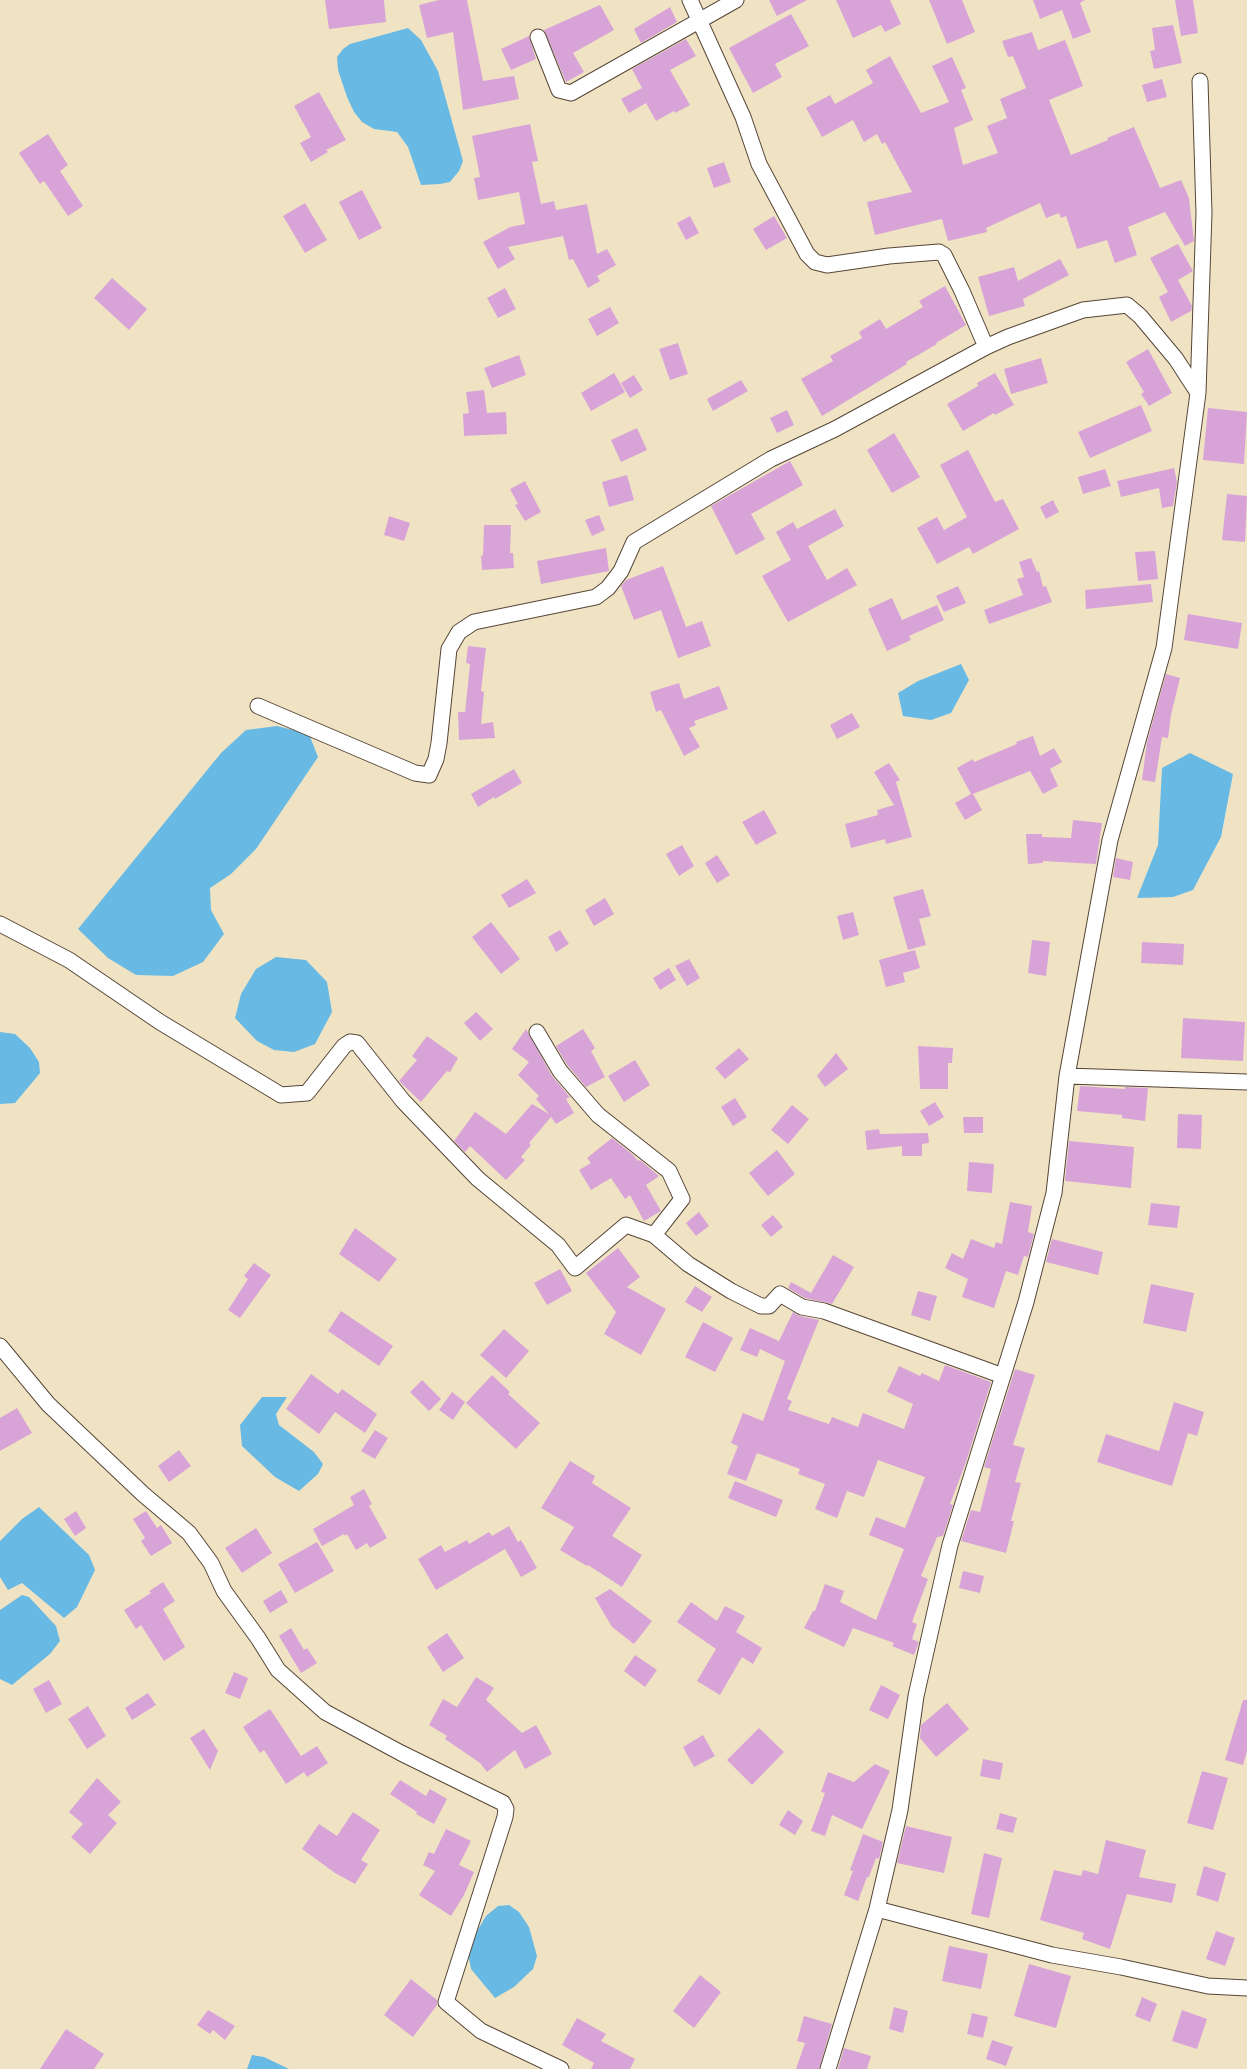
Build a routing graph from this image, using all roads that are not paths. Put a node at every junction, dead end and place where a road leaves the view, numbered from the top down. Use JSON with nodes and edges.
{"nodes":[{"id":1,"x":690,"y":0,"type":"edge"},
{"id":2,"x":736,"y":0,"type":"edge"},
{"id":3,"x":699,"y":21,"type":"junction"},
{"id":4,"x":538,"y":37,"type":"dead end"},
{"id":5,"x":1200,"y":81,"type":"dead end"},
{"id":6,"x":986,"y":347,"type":"junction"},
{"id":7,"x":1198,"y":393,"type":"junction"},
{"id":8,"x":258,"y":706,"type":"dead end"},
{"id":9,"x":0,"y":924,"type":"edge"},
{"id":10,"x":537,"y":1032,"type":"dead end"},
{"id":11,"x":1067,"y":1076,"type":"junction"},
{"id":12,"x":1247,"y":1082,"type":"edge"},
{"id":13,"x":654,"y":1235,"type":"junction"},
{"id":14,"x":0,"y":1346,"type":"edge"},
{"id":15,"x":1003,"y":1376,"type":"junction"},
{"id":16,"x":877,"y":1909,"type":"junction"},
{"id":17,"x":1247,"y":1988,"type":"edge"},
{"id":18,"x":561,"y":2069,"type":"edge"},
{"id":19,"x":828,"y":2069,"type":"edge"}],
"edges":[{"from":1,"to":3,"type":"street"},
{"from":2,"to":3,"type":"street"},
{"from":3,"to":4,"type":"street"},
{"from":3,"to":6,"type":"street"},
{"from":5,"to":7,"type":"street"},
{"from":6,"to":7,"type":"street"},
{"from":6,"to":8,"type":"street"},
{"from":7,"to":11,"type":"street"},
{"from":9,"to":13,"type":"street"},
{"from":10,"to":13,"type":"street"},
{"from":11,"to":12,"type":"street"},
{"from":11,"to":15,"type":"street"},
{"from":13,"to":15,"type":"street"},
{"from":14,"to":18,"type":"street"},
{"from":15,"to":16,"type":"street"},
{"from":16,"to":17,"type":"street"},
{"from":16,"to":19,"type":"street"}]}
